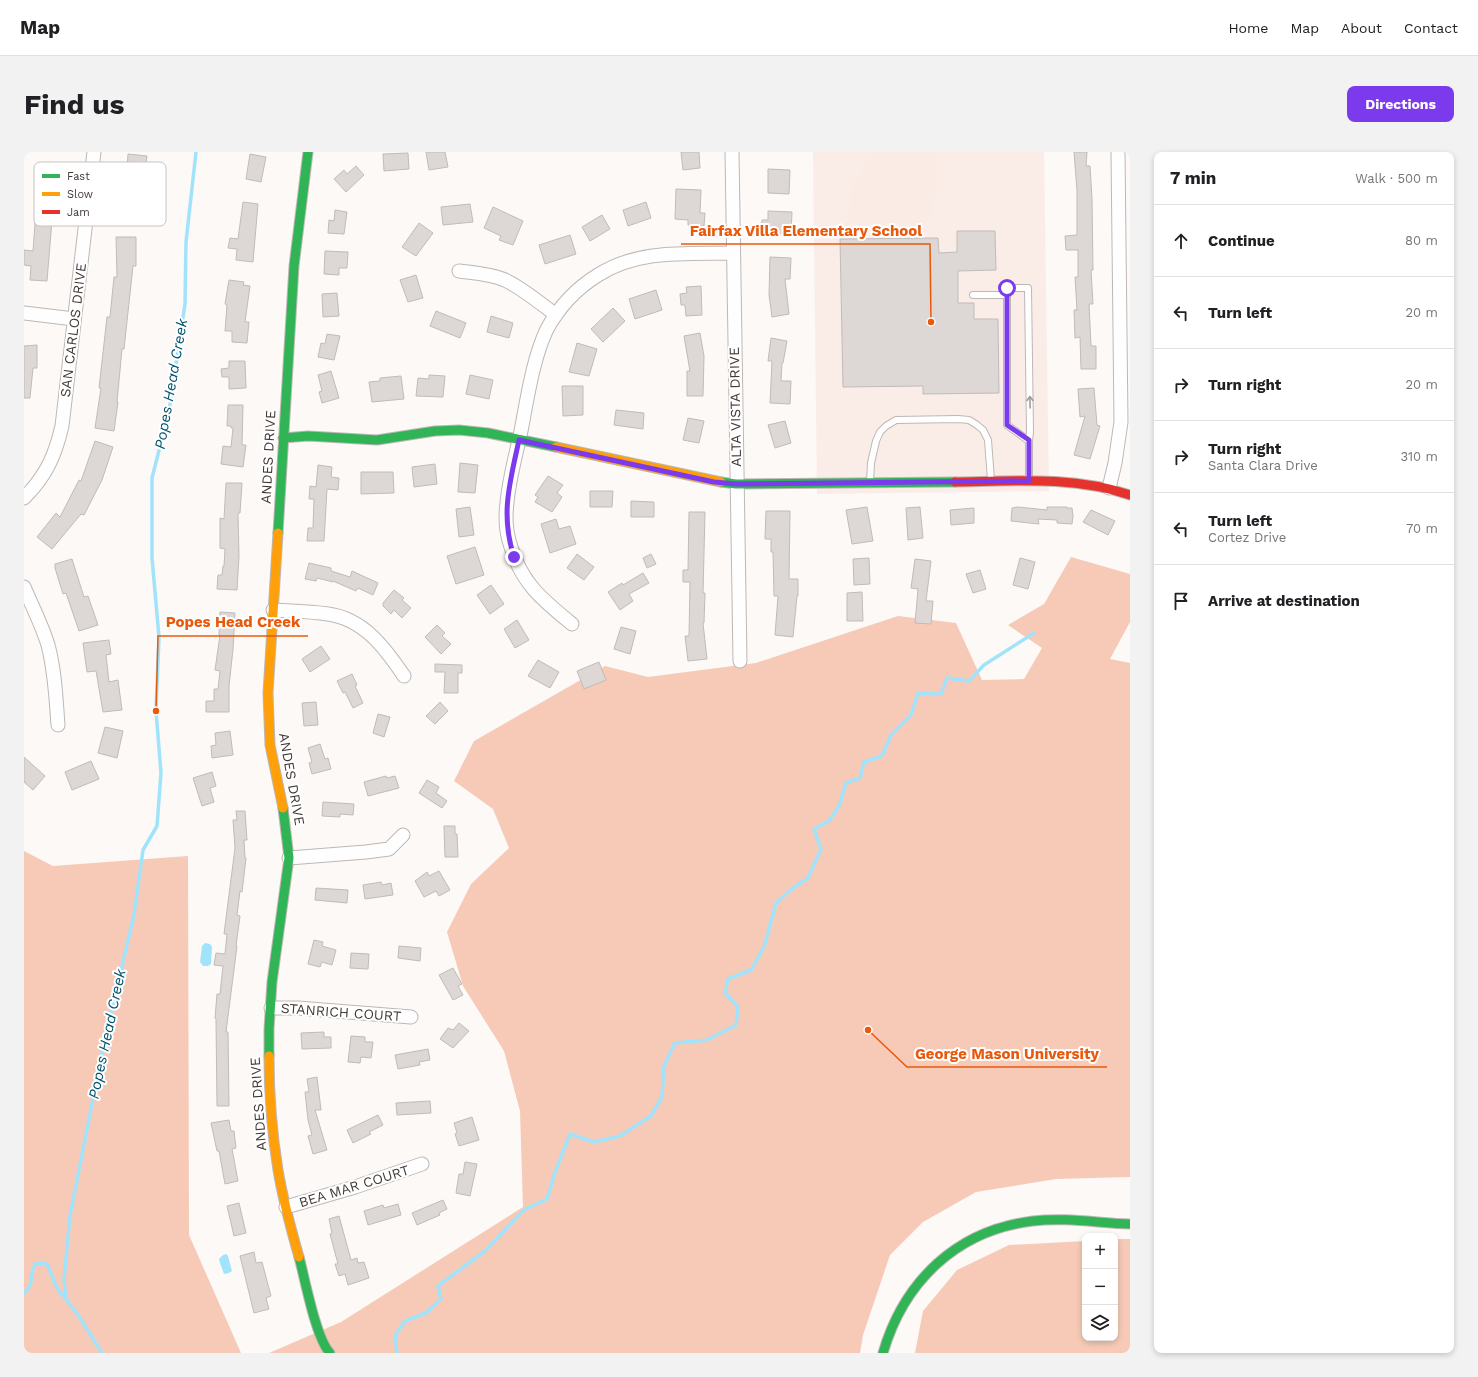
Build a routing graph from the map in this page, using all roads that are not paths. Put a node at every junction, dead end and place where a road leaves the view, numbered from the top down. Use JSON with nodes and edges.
{"nodes":[{"id":1,"x":94,"y":152,"type":"edge"},
{"id":2,"x":308,"y":152,"type":"edge"},
{"id":3,"x":732,"y":152,"type":"edge"},
{"id":4,"x":1118,"y":152,"type":"edge"},
{"id":5,"x":93,"y":162,"type":"edge"},
{"id":6,"x":1124,"y":168,"type":"edge"},
{"id":7,"x":85,"y":226,"type":"edge"},
{"id":8,"x":733,"y":253,"type":"junction"},
{"id":9,"x":459,"y":271,"type":"dead end"},
{"id":10,"x":973,"y":295,"type":"dead end"},
{"id":11,"x":1007,"y":295,"type":"junction"},
{"id":12,"x":24,"y":313,"type":"edge"},
{"id":13,"x":556,"y":315,"type":"junction"},
{"id":14,"x":74,"y":319,"type":"junction"},
{"id":15,"x":1125,"y":332,"type":"edge"},
{"id":16,"x":283,"y":438,"type":"junction"},
{"id":17,"x":519,"y":440,"type":"junction"},
{"id":18,"x":1029,"y":440,"type":"junction"},
{"id":19,"x":1029,"y":481,"type":"junction"},
{"id":20,"x":991,"y":482,"type":"junction"},
{"id":21,"x":870,"y":483,"type":"junction"},
{"id":22,"x":736,"y":484,"type":"junction"},
{"id":23,"x":1109,"y":488,"type":"junction"},
{"id":24,"x":1130,"y":495,"type":"edge"},
{"id":25,"x":24,"y":498,"type":"edge"},
{"id":26,"x":24,"y":587,"type":"edge"},
{"id":27,"x":273,"y":610,"type":"junction"},
{"id":28,"x":572,"y":624,"type":"dead end"},
{"id":29,"x":740,"y":661,"type":"dead end"},
{"id":30,"x":404,"y":676,"type":"dead end"},
{"id":31,"x":58,"y":725,"type":"dead end"},
{"id":32,"x":403,"y":836,"type":"dead end"},
{"id":33,"x":289,"y":858,"type":"junction"},
{"id":34,"x":271,"y":1008,"type":"junction"},
{"id":35,"x":412,"y":1017,"type":"dead end"},
{"id":36,"x":422,"y":1164,"type":"dead end"},
{"id":37,"x":286,"y":1207,"type":"junction"},
{"id":38,"x":1130,"y":1224,"type":"edge"},
{"id":39,"x":330,"y":1353,"type":"edge"},
{"id":40,"x":883,"y":1353,"type":"edge"}],
"edges":[{"from":1,"to":5,"type":"street","name":"SAN CARLOS DRIVE"},
{"from":2,"to":16,"type":"street","name":"ANDES DRIVE"},
{"from":3,"to":8,"type":"street","name":"ALTA VISTA DRIVE"},
{"from":4,"to":6,"type":"street"},
{"from":6,"to":15,"type":"street"},
{"from":7,"to":14,"type":"street","name":"SAN CARLOS DRIVE"},
{"from":8,"to":13,"type":"street"},
{"from":8,"to":22,"type":"street","name":"ALTA VISTA DRIVE"},
{"from":9,"to":13,"type":"street"},
{"from":10,"to":11,"type":"lane"},
{"from":11,"to":18,"type":"lane"},
{"from":18,"to":11,"type":"lane","one_way":true},
{"from":12,"to":14,"type":"street"},
{"from":13,"to":17,"type":"street"},
{"from":14,"to":25,"type":"street","name":"SAN CARLOS DRIVE"},
{"from":15,"to":23,"type":"street"},
{"from":16,"to":17,"type":"street"},
{"from":16,"to":27,"type":"street","name":"ANDES DRIVE"},
{"from":17,"to":22,"type":"street"},
{"from":17,"to":28,"type":"street"},
{"from":18,"to":19,"type":"lane"},
{"from":19,"to":20,"type":"street"},
{"from":19,"to":23,"type":"street"},
{"from":20,"to":21,"type":"street"},
{"from":20,"to":21,"type":"lane"},
{"from":21,"to":22,"type":"street"},
{"from":22,"to":29,"type":"street","name":"ALTA VISTA DRIVE"},
{"from":23,"to":24,"type":"street"},
{"from":26,"to":31,"type":"street"},
{"from":27,"to":30,"type":"street"},
{"from":27,"to":33,"type":"street","name":"ANDES DRIVE"},
{"from":32,"to":33,"type":"street"},
{"from":33,"to":34,"type":"street","name":"ANDES DRIVE"},
{"from":34,"to":35,"type":"street","name":"STANRICH COURT"},
{"from":34,"to":37,"type":"street","name":"ANDES DRIVE"},
{"from":36,"to":37,"type":"street","name":"BEA MAR COURT"},
{"from":37,"to":39,"type":"street","name":"ANDES DRIVE"},
{"from":38,"to":40,"type":"street"}]}
